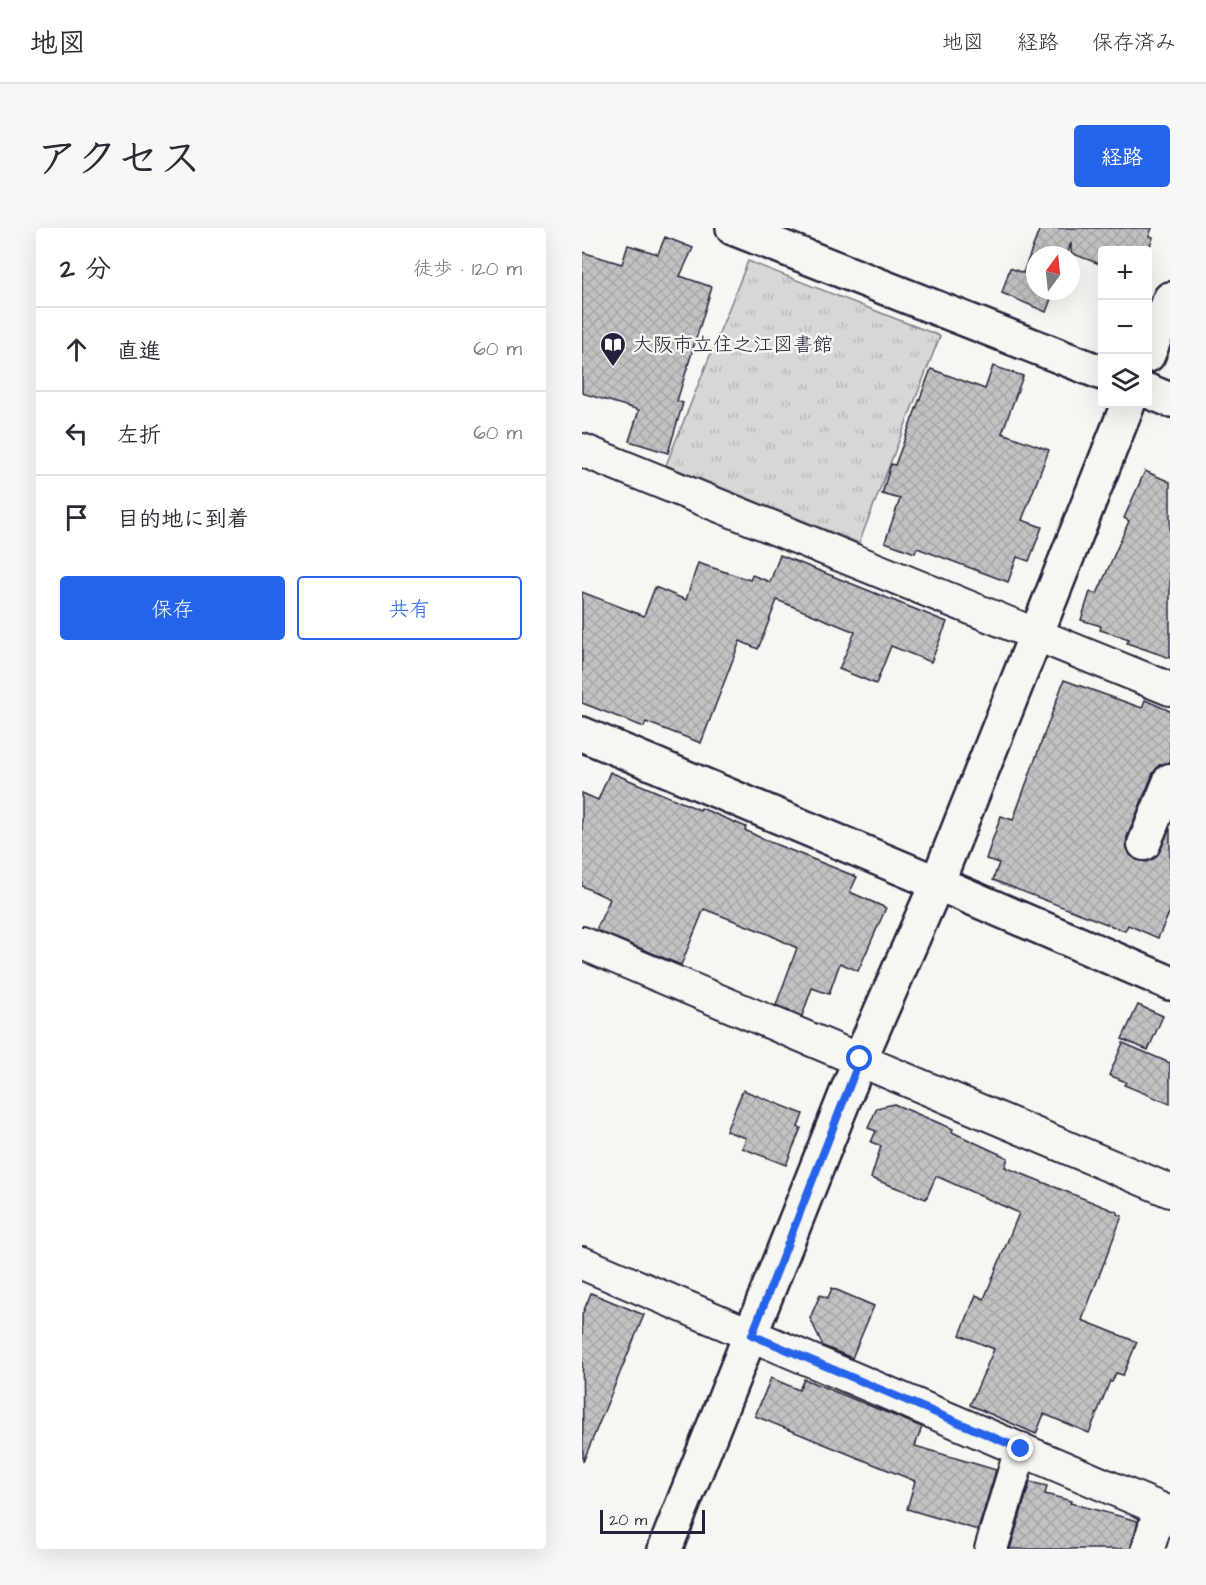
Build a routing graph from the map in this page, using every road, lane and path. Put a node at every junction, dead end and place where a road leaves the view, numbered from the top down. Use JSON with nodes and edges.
{"nodes":[{"id":1,"x":733,"y":228,"type":"edge"},
{"id":2,"x":1170,"y":299,"type":"edge"},
{"id":3,"x":1148,"y":354,"type":"edge"},
{"id":4,"x":1098,"y":371,"type":"edge"},
{"id":5,"x":1152,"y":393,"type":"edge"},
{"id":6,"x":1170,"y":400,"type":"edge"},
{"id":7,"x":1126,"y":408,"type":"edge"},
{"id":8,"x":582,"y":450,"type":"edge"},
{"id":9,"x":1035,"y":634,"type":"junction"},
{"id":10,"x":1170,"y":689,"type":"edge"},
{"id":11,"x":582,"y":734,"type":"edge"},
{"id":12,"x":1170,"y":780,"type":"edge"},
{"id":13,"x":1144,"y":844,"type":"dead end"},
{"id":14,"x":937,"y":883,"type":"junction"},
{"id":15,"x":582,"y":943,"type":"edge"},
{"id":16,"x":1170,"y":983,"type":"edge"},
{"id":17,"x":860,"y":1059,"type":"junction"},
{"id":18,"x":1170,"y":1191,"type":"edge"},
{"id":19,"x":582,"y":1263,"type":"edge"},
{"id":20,"x":752,"y":1335,"type":"junction"},
{"id":21,"x":1021,"y":1449,"type":"junction"},
{"id":22,"x":1165,"y":1511,"type":"edge"},
{"id":23,"x":665,"y":1549,"type":"edge"},
{"id":24,"x":992,"y":1549,"type":"edge"},
{"id":25,"x":1148,"y":1549,"type":"edge"}],
"edges":[{"from":1,"to":4,"type":"street"},
{"from":2,"to":3,"type":"street"},
{"from":5,"to":6,"type":"street"},
{"from":7,"to":9,"type":"street"},
{"from":8,"to":9,"type":"street"},
{"from":9,"to":10,"type":"street"},
{"from":9,"to":14,"type":"street"},
{"from":11,"to":14,"type":"street"},
{"from":12,"to":13,"type":"street"},
{"from":14,"to":16,"type":"street"},
{"from":14,"to":17,"type":"street"},
{"from":15,"to":17,"type":"street"},
{"from":17,"to":18,"type":"street"},
{"from":17,"to":20,"type":"street"},
{"from":19,"to":20,"type":"street"},
{"from":20,"to":21,"type":"street"},
{"from":20,"to":23,"type":"street"},
{"from":21,"to":22,"type":"street"},
{"from":21,"to":24,"type":"street"},
{"from":22,"to":25,"type":"street"}]}
